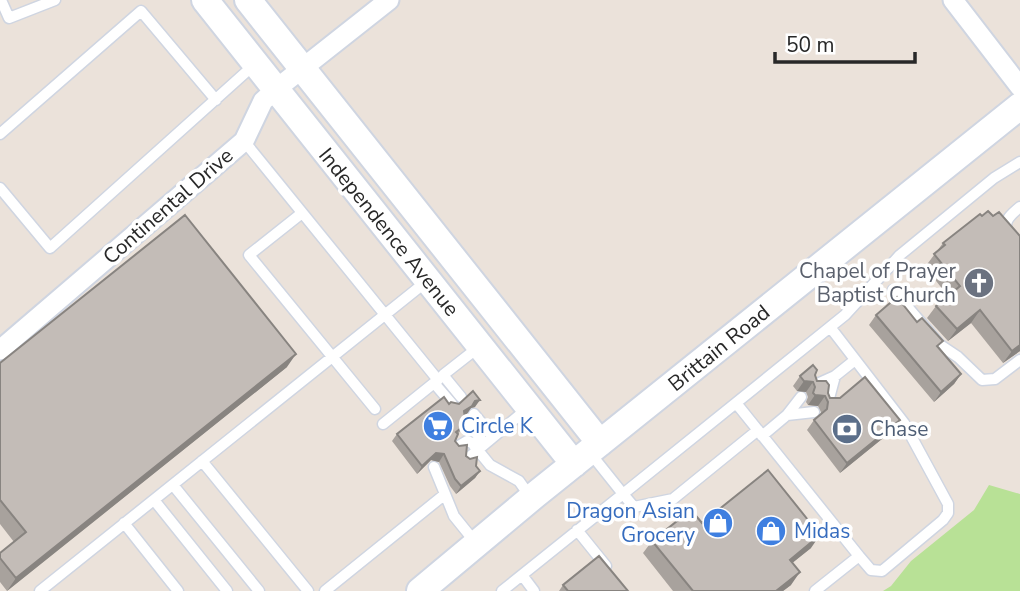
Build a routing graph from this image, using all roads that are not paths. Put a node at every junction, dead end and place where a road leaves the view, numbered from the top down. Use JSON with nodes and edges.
{"nodes":[{"id":1,"x":2,"y":0,"type":"edge"},
{"id":2,"x":55,"y":0,"type":"edge"},
{"id":3,"x":205,"y":0,"type":"edge"},
{"id":4,"x":248,"y":0,"type":"edge"},
{"id":5,"x":389,"y":0,"type":"edge"},
{"id":6,"x":953,"y":0,"type":"edge"},
{"id":7,"x":255,"y":64,"type":"junction"},
{"id":8,"x":302,"y":68,"type":"junction"},
{"id":9,"x":1020,"y":87,"type":"edge"},
{"id":10,"x":275,"y":90,"type":"junction"},
{"id":11,"x":216,"y":100,"type":"junction"},
{"id":12,"x":1020,"y":106,"type":"edge"},
{"id":13,"x":0,"y":134,"type":"edge"},
{"id":14,"x":244,"y":141,"type":"junction"},
{"id":15,"x":1020,"y":162,"type":"edge"},
{"id":16,"x":0,"y":188,"type":"edge"},
{"id":17,"x":1020,"y":207,"type":"edge"},
{"id":18,"x":302,"y":213,"type":"junction"},
{"id":19,"x":1020,"y":247,"type":"edge"},
{"id":20,"x":428,"y":280,"type":"junction"},
{"id":21,"x":893,"y":290,"type":"dead end"},
{"id":22,"x":385,"y":315,"type":"junction"},
{"id":23,"x":830,"y":327,"type":"junction"},
{"id":24,"x":481,"y":346,"type":"junction"},
{"id":25,"x":0,"y":350,"type":"edge"},
{"id":26,"x":332,"y":357,"type":"junction"},
{"id":27,"x":855,"y":360,"type":"junction"},
{"id":28,"x":1020,"y":360,"type":"edge"},
{"id":29,"x":835,"y":376,"type":"junction"},
{"id":30,"x":439,"y":379,"type":"junction"},
{"id":31,"x":812,"y":382,"type":"edge"},
{"id":32,"x":799,"y":393,"type":"dead end"},
{"id":33,"x":461,"y":397,"type":"dead end"},
{"id":34,"x":825,"y":398,"type":"edge"},
{"id":35,"x":736,"y":403,"type":"junction"},
{"id":36,"x":452,"y":404,"type":"edge"},
{"id":37,"x":529,"y":407,"type":"junction"},
{"id":38,"x":375,"y":409,"type":"dead end"},
{"id":39,"x":811,"y":409,"type":"dead end"},
{"id":40,"x":474,"y":414,"type":"edge"},
{"id":41,"x":786,"y":415,"type":"junction"},
{"id":42,"x":466,"y":421,"type":"edge"},
{"id":43,"x":383,"y":424,"type":"dead end"},
{"id":44,"x":760,"y":433,"type":"junction"},
{"id":45,"x":494,"y":437,"type":"junction"},
{"id":46,"x":457,"y":447,"type":"edge"},
{"id":47,"x":481,"y":447,"type":"junction"},
{"id":48,"x":588,"y":453,"type":"junction"},
{"id":49,"x":467,"y":459,"type":"edge"},
{"id":50,"x":202,"y":461,"type":"junction"},
{"id":51,"x":488,"y":462,"type":"junction"},
{"id":52,"x":434,"y":467,"type":"edge"},
{"id":53,"x":478,"y":471,"type":"edge"},
{"id":54,"x":173,"y":485,"type":"junction"},
{"id":55,"x":448,"y":494,"type":"junction"},
{"id":56,"x":623,"y":494,"type":"junction"},
{"id":57,"x":531,"y":498,"type":"junction"},
{"id":58,"x":154,"y":500,"type":"junction"},
{"id":59,"x":124,"y":523,"type":"junction"},
{"id":60,"x":578,"y":530,"type":"junction"},
{"id":61,"x":476,"y":544,"type":"junction"},
{"id":62,"x":859,"y":556,"type":"junction"},
{"id":63,"x":610,"y":571,"type":"edge"},
{"id":64,"x":522,"y":575,"type":"junction"},
{"id":65,"x":46,"y":589,"type":"edge"},
{"id":66,"x":178,"y":591,"type":"edge"},
{"id":67,"x":227,"y":591,"type":"edge"},
{"id":68,"x":259,"y":591,"type":"edge"},
{"id":69,"x":308,"y":591,"type":"edge"},
{"id":70,"x":325,"y":591,"type":"edge"},
{"id":71,"x":420,"y":591,"type":"edge"},
{"id":72,"x":502,"y":591,"type":"edge"},
{"id":73,"x":534,"y":591,"type":"edge"},
{"id":74,"x":815,"y":591,"type":"edge"}],
"edges":[{"from":1,"to":2,"type":"lane"},
{"from":3,"to":7,"type":"street","name":"Independence Avenue"},
{"from":4,"to":8,"type":"street","name":"Independence Avenue"},
{"from":5,"to":8,"type":"street","name":"Continental Drive"},
{"from":6,"to":9,"type":"street"},
{"from":7,"to":10,"type":"street","name":"Independence Avenue"},
{"from":7,"to":11,"type":"lane"},
{"from":8,"to":10,"type":"street","name":"Continental Drive"},
{"from":8,"to":48,"type":"street","name":"Independence Avenue"},
{"from":10,"to":14,"type":"street","name":"Continental Drive"},
{"from":10,"to":20,"type":"street","name":"Independence Avenue"},
{"from":11,"to":13,"type":"lane"},
{"from":11,"to":16,"type":"lane"},
{"from":12,"to":48,"type":"street","name":"Brittain Road"},
{"from":14,"to":18,"type":"lane"},
{"from":14,"to":25,"type":"street","name":"Continental Drive"},
{"from":15,"to":23,"type":"lane"},
{"from":17,"to":19,"type":"lane"},
{"from":18,"to":22,"type":"lane"},
{"from":18,"to":26,"type":"lane"},
{"from":20,"to":22,"type":"lane"},
{"from":20,"to":24,"type":"street","name":"Independence Avenue"},
{"from":21,"to":28,"type":"lane"},
{"from":22,"to":26,"type":"lane"},
{"from":22,"to":30,"type":"lane"},
{"from":23,"to":27,"type":"lane"},
{"from":23,"to":35,"type":"lane"},
{"from":24,"to":30,"type":"lane"},
{"from":24,"to":37,"type":"street","name":"Independence Avenue"},
{"from":26,"to":38,"type":"lane"},
{"from":26,"to":50,"type":"lane"},
{"from":27,"to":29,"type":"lane"},
{"from":27,"to":62,"type":"lane"},
{"from":29,"to":31,"type":"lane"},
{"from":29,"to":34,"type":"lane"},
{"from":30,"to":33,"type":"lane"},
{"from":30,"to":36,"type":"lane"},
{"from":30,"to":43,"type":"lane"},
{"from":32,"to":41,"type":"lane"},
{"from":35,"to":44,"type":"lane"},
{"from":35,"to":56,"type":"lane"},
{"from":37,"to":45,"type":"lane"},
{"from":37,"to":48,"type":"street","name":"Independence Avenue"},
{"from":39,"to":41,"type":"lane"},
{"from":40,"to":45,"type":"lane"},
{"from":41,"to":44,"type":"lane"},
{"from":42,"to":47,"type":"lane"},
{"from":44,"to":56,"type":"lane"},
{"from":44,"to":62,"type":"lane"},
{"from":45,"to":47,"type":"lane"},
{"from":46,"to":47,"type":"lane"},
{"from":47,"to":49,"type":"lane"},
{"from":47,"to":51,"type":"lane"},
{"from":48,"to":56,"type":"lane"},
{"from":48,"to":57,"type":"street","name":"Brittain Road"},
{"from":50,"to":54,"type":"lane"},
{"from":50,"to":69,"type":"lane"},
{"from":51,"to":53,"type":"lane"},
{"from":51,"to":57,"type":"lane"},
{"from":52,"to":55,"type":"lane"},
{"from":54,"to":58,"type":"lane"},
{"from":54,"to":68,"type":"lane"},
{"from":55,"to":61,"type":"lane"},
{"from":55,"to":70,"type":"lane"},
{"from":56,"to":60,"type":"lane"},
{"from":57,"to":61,"type":"street","name":"Brittain Road"},
{"from":58,"to":59,"type":"lane"},
{"from":58,"to":67,"type":"lane"},
{"from":59,"to":65,"type":"lane"},
{"from":59,"to":66,"type":"lane"},
{"from":60,"to":63,"type":"lane"},
{"from":60,"to":64,"type":"lane"},
{"from":61,"to":71,"type":"street","name":"Brittain Road"},
{"from":62,"to":74,"type":"lane"},
{"from":64,"to":72,"type":"lane"},
{"from":64,"to":73,"type":"lane"}]}
